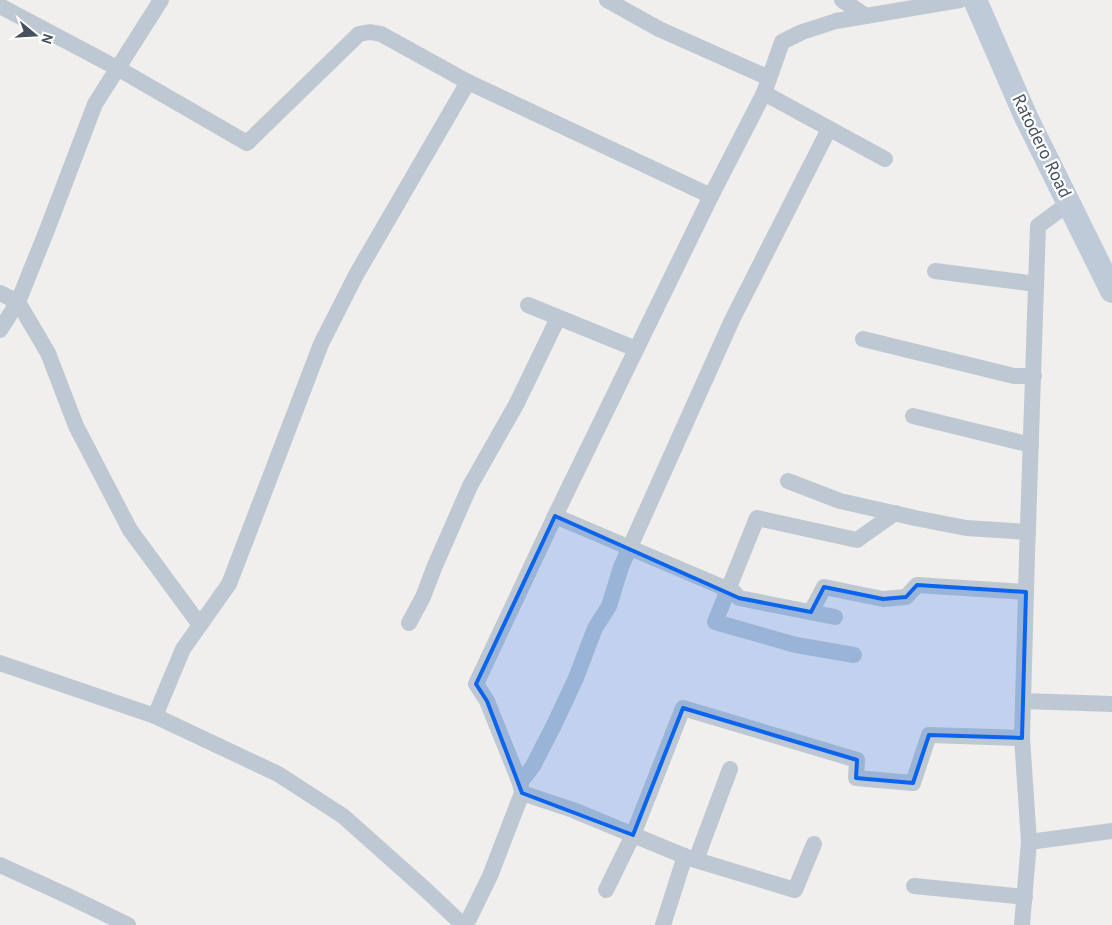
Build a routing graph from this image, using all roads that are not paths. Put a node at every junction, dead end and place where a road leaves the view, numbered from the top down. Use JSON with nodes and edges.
{"nodes":[{"id":1,"x":162,"y":0,"type":"edge"},
{"id":2,"x":608,"y":0,"type":"edge"},
{"id":3,"x":842,"y":0,"type":"edge"},
{"id":4,"x":960,"y":0,"type":"edge"},
{"id":5,"x":975,"y":0,"type":"edge"},
{"id":6,"x":0,"y":6,"type":"edge"},
{"id":7,"x":866,"y":16,"type":"junction"},
{"id":8,"x":119,"y":68,"type":"junction"},
{"id":9,"x":468,"y":82,"type":"junction"},
{"id":10,"x":767,"y":85,"type":"junction"},
{"id":11,"x":829,"y":129,"type":"junction"},
{"id":12,"x":885,"y":159,"type":"dead end"},
{"id":13,"x":711,"y":196,"type":"junction"},
{"id":14,"x":1069,"y":203,"type":"junction"},
{"id":15,"x":935,"y":271,"type":"dead end"},
{"id":16,"x":1036,"y":284,"type":"junction"},
{"id":17,"x":1112,"y":291,"type":"edge"},
{"id":18,"x":0,"y":293,"type":"edge"},
{"id":19,"x":18,"y":302,"type":"junction"},
{"id":20,"x":528,"y":305,"type":"dead end"},
{"id":21,"x":558,"y":318,"type":"junction"},
{"id":22,"x":0,"y":330,"type":"edge"},
{"id":23,"x":863,"y":339,"type":"dead end"},
{"id":24,"x":636,"y":349,"type":"junction"},
{"id":25,"x":1034,"y":376,"type":"junction"},
{"id":26,"x":913,"y":416,"type":"dead end"},
{"id":27,"x":1031,"y":445,"type":"junction"},
{"id":28,"x":788,"y":481,"type":"dead end"},
{"id":29,"x":896,"y":513,"type":"junction"},
{"id":30,"x":555,"y":516,"type":"junction"},
{"id":31,"x":1028,"y":532,"type":"junction"},
{"id":32,"x":630,"y":548,"type":"junction"},
{"id":33,"x":728,"y":590,"type":"junction"},
{"id":34,"x":1026,"y":592,"type":"junction"},
{"id":35,"x":811,"y":612,"type":"junction"},
{"id":36,"x":835,"y":617,"type":"dead end"},
{"id":37,"x":409,"y":624,"type":"dead end"},
{"id":38,"x":200,"y":625,"type":"junction"},
{"id":39,"x":854,"y":655,"type":"dead end"},
{"id":40,"x":0,"y":663,"type":"edge"},
{"id":41,"x":1023,"y":701,"type":"junction"},
{"id":42,"x":1112,"y":704,"type":"edge"},
{"id":43,"x":155,"y":716,"type":"junction"},
{"id":44,"x":1022,"y":738,"type":"junction"},
{"id":45,"x":730,"y":769,"type":"dead end"},
{"id":46,"x":521,"y":788,"type":"junction"},
{"id":47,"x":1112,"y":832,"type":"edge"},
{"id":48,"x":633,"y":834,"type":"junction"},
{"id":49,"x":1029,"y":842,"type":"junction"},
{"id":50,"x":814,"y":844,"type":"dead end"},
{"id":51,"x":691,"y":858,"type":"junction"},
{"id":52,"x":0,"y":865,"type":"edge"},
{"id":53,"x":914,"y":886,"type":"dead end"},
{"id":54,"x":606,"y":890,"type":"dead end"},
{"id":55,"x":1025,"y":897,"type":"junction"},
{"id":56,"x":128,"y":925,"type":"edge"},
{"id":57,"x":465,"y":925,"type":"edge"},
{"id":58,"x":662,"y":925,"type":"edge"},
{"id":59,"x":1022,"y":925,"type":"edge"}],
"edges":[{"from":1,"to":8,"type":"street"},
{"from":2,"to":10,"type":"street"},
{"from":3,"to":7,"type":"street"},
{"from":4,"to":7,"type":"street"},
{"from":5,"to":14,"type":"main road","name":"Ratodero Road"},
{"from":6,"to":8,"type":"street"},
{"from":7,"to":10,"type":"street"},
{"from":8,"to":9,"type":"street"},
{"from":8,"to":19,"type":"street"},
{"from":9,"to":13,"type":"street"},
{"from":9,"to":38,"type":"street"},
{"from":10,"to":11,"type":"street"},
{"from":10,"to":13,"type":"street"},
{"from":11,"to":12,"type":"street"},
{"from":11,"to":32,"type":"street"},
{"from":13,"to":24,"type":"street"},
{"from":14,"to":16,"type":"street"},
{"from":14,"to":17,"type":"main road","name":"Ratodero Road"},
{"from":15,"to":16,"type":"street"},
{"from":16,"to":25,"type":"street"},
{"from":18,"to":19,"type":"street"},
{"from":19,"to":22,"type":"street"},
{"from":19,"to":38,"type":"street"},
{"from":20,"to":21,"type":"street"},
{"from":21,"to":24,"type":"street"},
{"from":21,"to":37,"type":"street"},
{"from":23,"to":25,"type":"street"},
{"from":24,"to":30,"type":"street"},
{"from":25,"to":27,"type":"street"},
{"from":26,"to":27,"type":"street"},
{"from":27,"to":31,"type":"street"},
{"from":28,"to":29,"type":"street"},
{"from":29,"to":31,"type":"street"},
{"from":29,"to":33,"type":"street"},
{"from":30,"to":32,"type":"street"},
{"from":30,"to":46,"type":"street"},
{"from":31,"to":34,"type":"street"},
{"from":32,"to":33,"type":"street"},
{"from":32,"to":46,"type":"street"},
{"from":33,"to":35,"type":"street"},
{"from":33,"to":39,"type":"street"},
{"from":34,"to":35,"type":"street"},
{"from":34,"to":41,"type":"street"},
{"from":35,"to":36,"type":"street"},
{"from":38,"to":43,"type":"street"},
{"from":40,"to":43,"type":"street"},
{"from":41,"to":42,"type":"street"},
{"from":41,"to":44,"type":"street"},
{"from":43,"to":57,"type":"street"},
{"from":44,"to":48,"type":"street"},
{"from":44,"to":49,"type":"street"},
{"from":45,"to":51,"type":"street"},
{"from":46,"to":48,"type":"street"},
{"from":46,"to":57,"type":"street"},
{"from":47,"to":49,"type":"street"},
{"from":48,"to":51,"type":"street"},
{"from":48,"to":54,"type":"street"},
{"from":49,"to":55,"type":"street"},
{"from":50,"to":51,"type":"street"},
{"from":51,"to":58,"type":"street"},
{"from":52,"to":56,"type":"street"},
{"from":53,"to":55,"type":"street"},
{"from":55,"to":59,"type":"street"}]}
